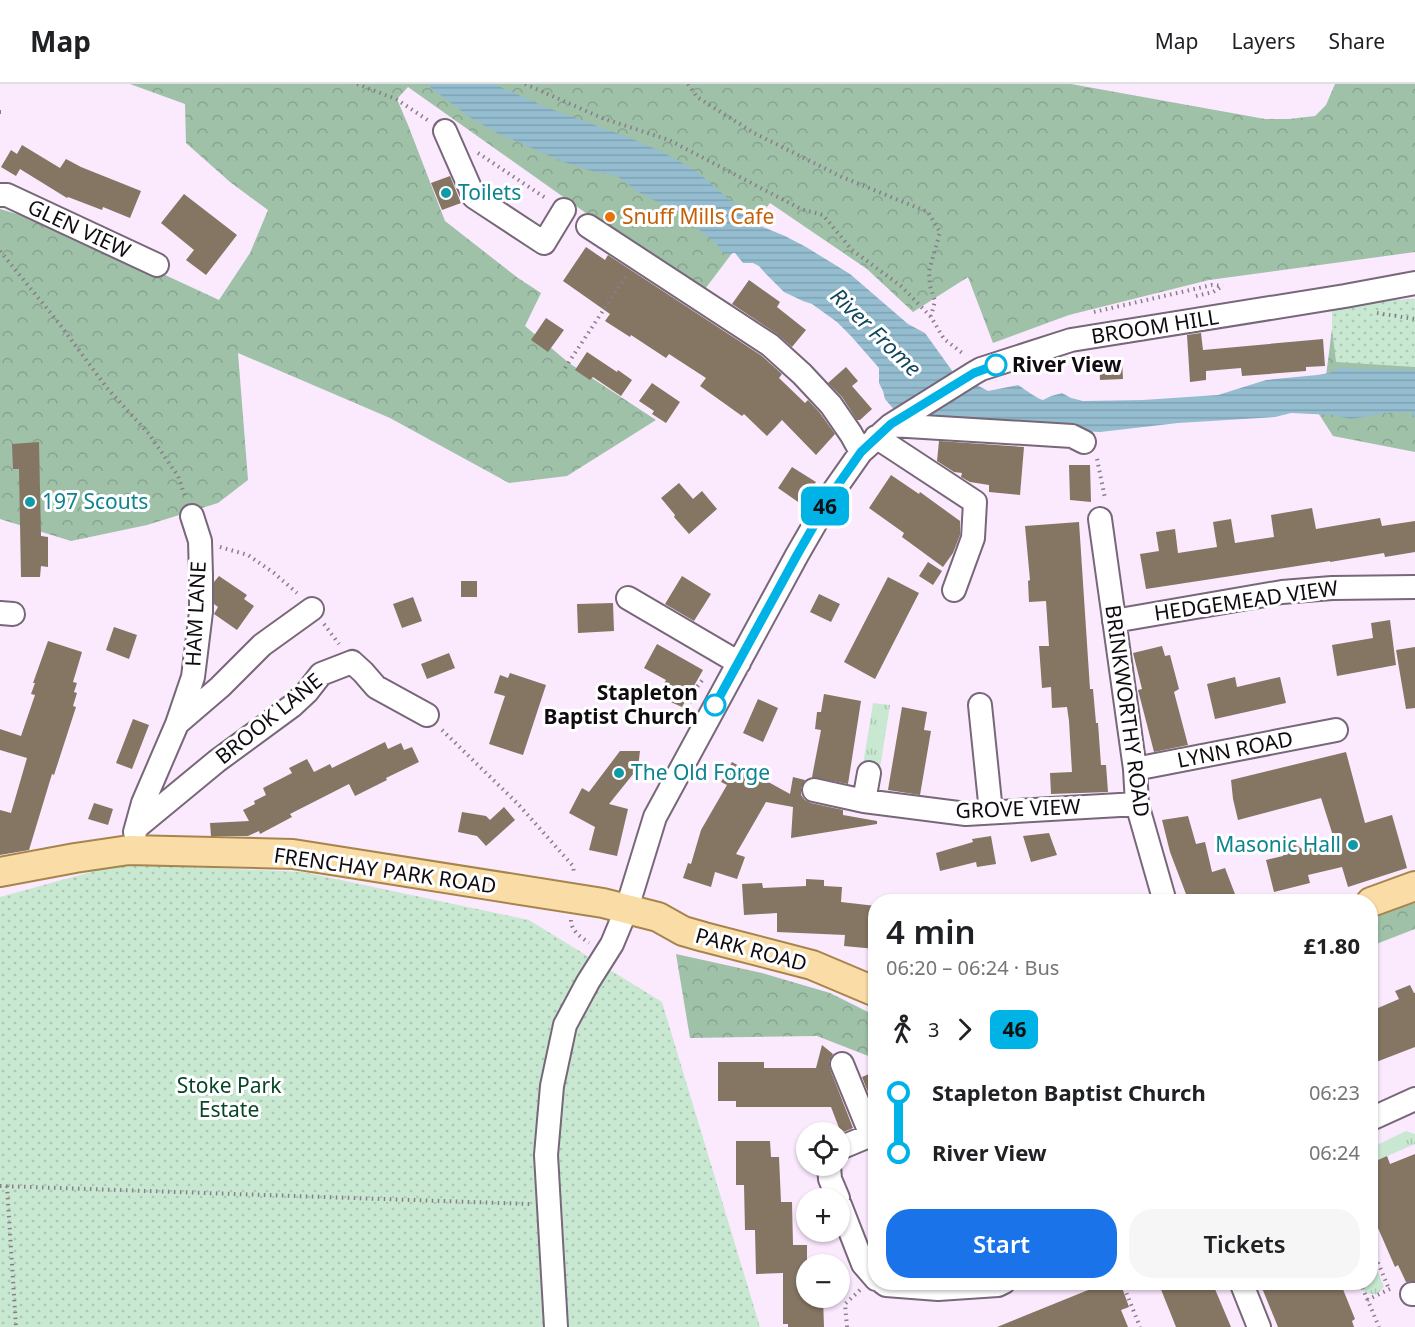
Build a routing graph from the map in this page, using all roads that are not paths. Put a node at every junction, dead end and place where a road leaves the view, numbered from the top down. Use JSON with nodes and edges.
{"nodes":[{"id":1,"x":445,"y":131,"type":"road end"},
{"id":2,"x":0,"y":195,"type":"edge"},
{"id":3,"x":564,"y":210,"type":"road end"},
{"id":4,"x":588,"y":226,"type":"dead end"},
{"id":5,"x":157,"y":265,"type":"dead end"},
{"id":6,"x":1415,"y":283,"type":"edge"},
{"id":7,"x":883,"y":433,"type":"junction"},
{"id":8,"x":1084,"y":442,"type":"dead end"},
{"id":9,"x":192,"y":516,"type":"road end"},
{"id":10,"x":1100,"y":519,"type":"dead end"},
{"id":11,"x":1415,"y":587,"type":"edge"},
{"id":12,"x":954,"y":590,"type":"dead end"},
{"id":13,"x":628,"y":598,"type":"dead end"},
{"id":14,"x":312,"y":609,"type":"road end"},
{"id":15,"x":1114,"y":621,"type":"junction"},
{"id":16,"x":738,"y":663,"type":"junction"},
{"id":17,"x":980,"y":705,"type":"dead end"},
{"id":18,"x":427,"y":715,"type":"road end"},
{"id":19,"x":177,"y":724,"type":"junction"},
{"id":20,"x":1336,"y":730,"type":"dead end"},
{"id":21,"x":1135,"y":770,"type":"junction"},
{"id":22,"x":869,"y":773,"type":"dead end"},
{"id":23,"x":814,"y":790,"type":"dead end"},
{"id":24,"x":864,"y":801,"type":"junction"},
{"id":25,"x":1137,"y":804,"type":"junction"},
{"id":26,"x":991,"y":813,"type":"junction"},
{"id":27,"x":133,"y":838,"type":"junction"},
{"id":28,"x":0,"y":872,"type":"edge"},
{"id":29,"x":1415,"y":886,"type":"edge"},
{"id":30,"x":1163,"y":894,"type":"edge"},
{"id":31,"x":1378,"y":899,"type":"edge"},
{"id":32,"x":627,"y":908,"type":"junction"},
{"id":33,"x":868,"y":989,"type":"edge"},
{"id":34,"x":842,"y":1064,"type":"dead end"},
{"id":35,"x":1415,"y":1099,"type":"edge"},
{"id":36,"x":1378,"y":1116,"type":"edge"},
{"id":37,"x":859,"y":1140,"type":"edge"},
{"id":38,"x":850,"y":1231,"type":"edge"},
{"id":39,"x":868,"y":1269,"type":"edge"},
{"id":40,"x":1244,"y":1290,"type":"edge"},
{"id":41,"x":556,"y":1327,"type":"edge"},
{"id":42,"x":1259,"y":1327,"type":"edge"}],
"edges":[{"from":1,"to":3,"type":"street"},
{"from":2,"to":5,"type":"street","name":"GLEN VIEW"},
{"from":4,"to":7,"type":"street"},
{"from":6,"to":7,"type":"street","name":"BROOM HILL"},
{"from":7,"to":8,"type":"street"},
{"from":7,"to":12,"type":"street"},
{"from":7,"to":16,"type":"street","name":"BROOM HILL"},
{"from":9,"to":19,"type":"street","name":"HAM LANE"},
{"from":10,"to":15,"type":"street","name":"BRINKWORTHY ROAD"},
{"from":11,"to":15,"type":"street","name":"HEDGEMEAD VIEW"},
{"from":13,"to":16,"type":"street"},
{"from":14,"to":19,"type":"street"},
{"from":15,"to":21,"type":"street","name":"BRINKWORTHY ROAD"},
{"from":16,"to":32,"type":"street","name":"BROOM HILL"},
{"from":17,"to":26,"type":"street"},
{"from":18,"to":27,"type":"street","name":"BROOK LANE"},
{"from":19,"to":27,"type":"street","name":"HAM LANE"},
{"from":20,"to":21,"type":"street","name":"LYNN ROAD"},
{"from":21,"to":25,"type":"street","name":"BRINKWORTHY ROAD"},
{"from":22,"to":24,"type":"street"},
{"from":23,"to":24,"type":"street","name":"GROVE VIEW"},
{"from":24,"to":26,"type":"street","name":"GROVE VIEW"},
{"from":25,"to":26,"type":"street","name":"GROVE VIEW"},
{"from":25,"to":30,"type":"street","name":"BRINKWORTHY ROAD"},
{"from":27,"to":28,"type":"main road","name":"FRENCHAY PARK ROAD"},
{"from":27,"to":32,"type":"main road","name":"FRENCHAY PARK ROAD"},
{"from":29,"to":31,"type":"main road"},
{"from":32,"to":33,"type":"main road","name":"PARK ROAD"},
{"from":32,"to":41,"type":"street","name":"BROOM HILL"},
{"from":34,"to":37,"type":"street"},
{"from":35,"to":36,"type":"street"},
{"from":38,"to":39,"type":"street"},
{"from":40,"to":42,"type":"street"}]}
